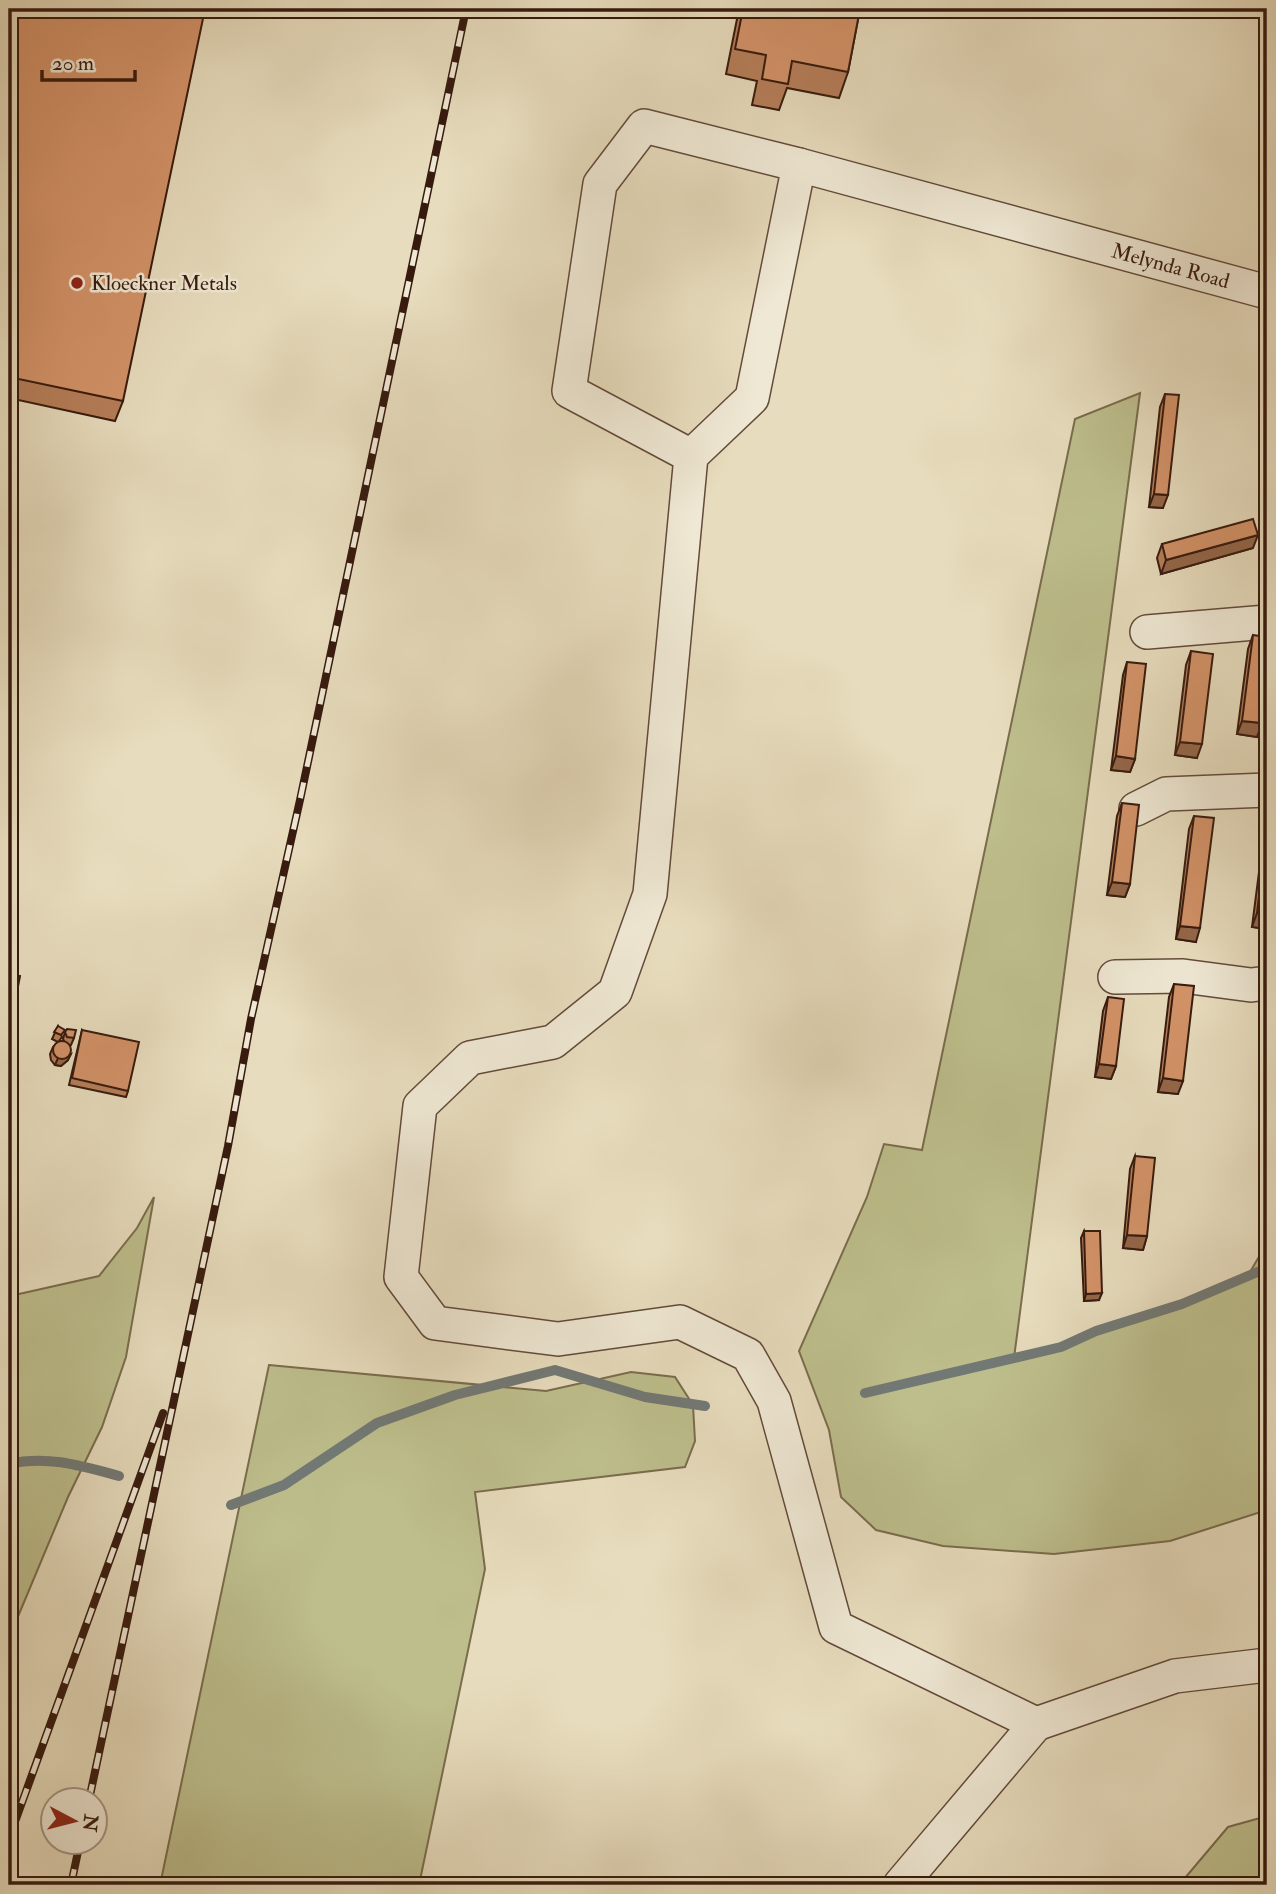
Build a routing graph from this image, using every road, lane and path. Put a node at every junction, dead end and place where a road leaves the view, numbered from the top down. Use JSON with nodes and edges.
{"nodes":[{"id":1,"x":799,"y":165,"type":"junction"},
{"id":2,"x":1267,"y":292,"type":"edge"},
{"id":3,"x":691,"y":456,"type":"junction"},
{"id":4,"x":1267,"y":622,"type":"edge"},
{"id":5,"x":1147,"y":632,"type":"dead end"},
{"id":6,"x":1267,"y":790,"type":"edge"},
{"id":7,"x":1136,"y":809,"type":"edge"},
{"id":8,"x":1115,"y":978,"type":"dead end"},
{"id":9,"x":1267,"y":983,"type":"edge"},
{"id":10,"x":1267,"y":1665,"type":"edge"},
{"id":11,"x":1036,"y":1724,"type":"junction"},
{"id":12,"x":900,"y":1885,"type":"edge"}],
"edges":[{"from":1,"to":2,"type":"street","name":"Melynda Road"},
{"from":1,"to":3,"type":"street"},
{"from":1,"to":3,"type":"street","name":"Melynda Road"},
{"from":3,"to":11,"type":"street"},
{"from":4,"to":5,"type":"street"},
{"from":6,"to":7,"type":"street"},
{"from":8,"to":9,"type":"street"},
{"from":10,"to":11,"type":"street"},
{"from":11,"to":12,"type":"street"}]}
